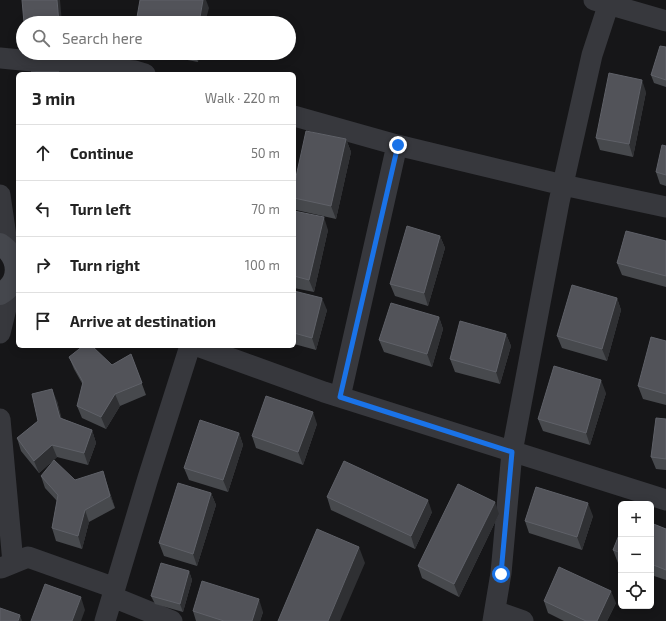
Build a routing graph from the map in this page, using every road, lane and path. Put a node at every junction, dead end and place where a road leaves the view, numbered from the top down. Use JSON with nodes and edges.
{"nodes":[{"id":1,"x":604,"y":1,"type":"edge"},
{"id":2,"x":666,"y":21,"type":"edge"},
{"id":3,"x":0,"y":58,"type":"edge"},
{"id":4,"x":16,"y":60,"type":"edge"},
{"id":5,"x":21,"y":60,"type":"edge"},
{"id":6,"x":138,"y":72,"type":"edge"},
{"id":7,"x":296,"y":117,"type":"edge"},
{"id":8,"x":398,"y":145,"type":"junction"},
{"id":9,"x":563,"y":185,"type":"junction"},
{"id":10,"x":0,"y":195,"type":"edge"},
{"id":11,"x":666,"y":207,"type":"edge"},
{"id":12,"x":10,"y":253,"type":"edge"},
{"id":13,"x":10,"y":288,"type":"edge"},
{"id":14,"x":0,"y":333,"type":"edge"},
{"id":15,"x":189,"y":348,"type":"edge"},
{"id":16,"x":208,"y":348,"type":"edge"},
{"id":17,"x":220,"y":350,"type":"edge"},
{"id":18,"x":340,"y":397,"type":"junction"},
{"id":19,"x":0,"y":419,"type":"edge"},
{"id":20,"x":512,"y":452,"type":"junction"},
{"id":21,"x":666,"y":500,"type":"edge"},
{"id":22,"x":7,"y":566,"type":"edge"},
{"id":23,"x":114,"y":592,"type":"junction"},
{"id":24,"x":494,"y":616,"type":"edge"},
{"id":25,"x":106,"y":621,"type":"edge"},
{"id":26,"x":172,"y":621,"type":"edge"},
{"id":27,"x":524,"y":621,"type":"edge"}],
"edges":[{"from":1,"to":2,"type":"street"},
{"from":1,"to":9,"type":"street"},
{"from":3,"to":4,"type":"street"},
{"from":5,"to":6,"type":"street"},
{"from":7,"to":8,"type":"street"},
{"from":8,"to":9,"type":"street"},
{"from":8,"to":18,"type":"street"},
{"from":9,"to":11,"type":"street"},
{"from":9,"to":20,"type":"street"},
{"from":10,"to":12,"type":"street"},
{"from":12,"to":13,"type":"street"},
{"from":13,"to":14,"type":"street"},
{"from":15,"to":23,"type":"street"},
{"from":16,"to":17,"type":"street"},
{"from":17,"to":18,"type":"street"},
{"from":18,"to":20,"type":"street"},
{"from":19,"to":22,"type":"street"},
{"from":20,"to":21,"type":"street"},
{"from":20,"to":24,"type":"street"},
{"from":22,"to":23,"type":"street"},
{"from":23,"to":25,"type":"street"},
{"from":23,"to":26,"type":"street"},
{"from":24,"to":27,"type":"street"}]}
